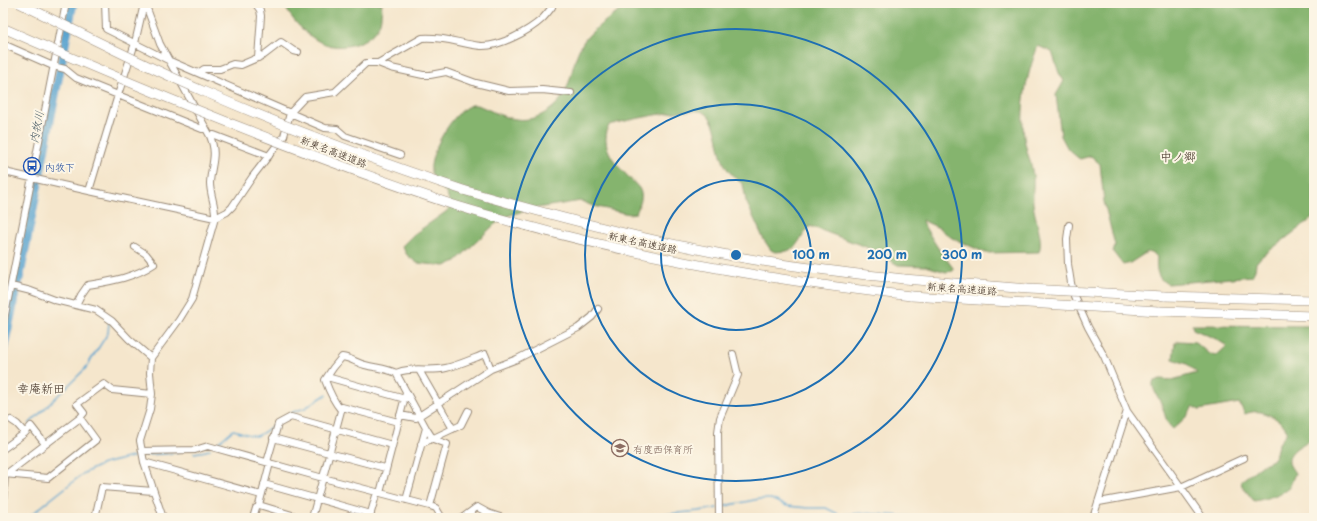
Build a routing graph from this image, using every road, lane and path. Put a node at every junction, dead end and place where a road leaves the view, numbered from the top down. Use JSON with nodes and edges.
{"nodes":[{"id":1,"x":19,"y":3,"type":"edge"},
{"id":2,"x":66,"y":3,"type":"edge"},
{"id":3,"x":105,"y":3,"type":"edge"},
{"id":4,"x":255,"y":3,"type":"edge"},
{"id":5,"x":147,"y":4,"type":"edge"},
{"id":6,"x":552,"y":7,"type":"dead end"},
{"id":7,"x":3,"y":28,"type":"edge"},
{"id":8,"x":135,"y":43,"type":"junction"},
{"id":9,"x":3,"y":44,"type":"edge"},
{"id":10,"x":298,"y":52,"type":"dead end"},
{"id":11,"x":258,"y":58,"type":"junction"},
{"id":12,"x":170,"y":61,"type":"junction"},
{"id":13,"x":378,"y":63,"type":"junction"},
{"id":14,"x":54,"y":66,"type":"junction"},
{"id":15,"x":198,"y":73,"type":"junction"},
{"id":16,"x":571,"y":93,"type":"dead end"},
{"id":17,"x":118,"y":95,"type":"junction"},
{"id":18,"x":290,"y":113,"type":"junction"},
{"id":19,"x":206,"y":129,"type":"junction"},
{"id":20,"x":210,"y":136,"type":"junction"},
{"id":21,"x":400,"y":155,"type":"dead end"},
{"id":22,"x":268,"y":156,"type":"junction"},
{"id":23,"x":3,"y":169,"type":"edge"},
{"id":24,"x":33,"y":178,"type":"junction"},
{"id":25,"x":89,"y":191,"type":"junction"},
{"id":26,"x":216,"y":218,"type":"junction"},
{"id":27,"x":1069,"y":226,"type":"dead end"},
{"id":28,"x":135,"y":247,"type":"dead end"},
{"id":29,"x":12,"y":286,"type":"junction"},
{"id":30,"x":1314,"y":300,"type":"edge"},
{"id":31,"x":76,"y":306,"type":"junction"},
{"id":32,"x":598,"y":309,"type":"dead end"},
{"id":33,"x":1314,"y":316,"type":"edge"},
{"id":34,"x":3,"y":325,"type":"edge"},
{"id":35,"x":733,"y":354,"type":"dead end"},
{"id":36,"x":151,"y":358,"type":"junction"},
{"id":37,"x":491,"y":369,"type":"junction"},
{"id":38,"x":419,"y":370,"type":"junction"},
{"id":39,"x":396,"y":373,"type":"junction"},
{"id":40,"x":327,"y":377,"type":"junction"},
{"id":41,"x":152,"y":394,"type":"junction"},
{"id":42,"x":405,"y":396,"type":"junction"},
{"id":43,"x":438,"y":403,"type":"junction"},
{"id":44,"x":341,"y":410,"type":"junction"},
{"id":45,"x":468,"y":411,"type":"dead end"},
{"id":46,"x":1127,"y":411,"type":"junction"},
{"id":47,"x":420,"y":416,"type":"junction"},
{"id":48,"x":80,"y":418,"type":"junction"},
{"id":49,"x":399,"y":418,"type":"junction"},
{"id":50,"x":11,"y":420,"type":"dead end"},
{"id":51,"x":426,"y":428,"type":"junction"},
{"id":52,"x":336,"y":430,"type":"junction"},
{"id":53,"x":453,"y":430,"type":"junction"},
{"id":54,"x":25,"y":433,"type":"junction"},
{"id":55,"x":273,"y":438,"type":"junction"},
{"id":56,"x":433,"y":439,"type":"junction"},
{"id":57,"x":45,"y":444,"type":"junction"},
{"id":58,"x":421,"y":444,"type":"junction"},
{"id":59,"x":392,"y":445,"type":"junction"},
{"id":60,"x":3,"y":449,"type":"edge"},
{"id":61,"x":142,"y":451,"type":"junction"},
{"id":62,"x":330,"y":453,"type":"junction"},
{"id":63,"x":1244,"y":458,"type":"dead end"},
{"id":64,"x":144,"y":462,"type":"junction"},
{"id":65,"x":268,"y":463,"type":"junction"},
{"id":66,"x":385,"y":468,"type":"junction"},
{"id":67,"x":4,"y":474,"type":"edge"},
{"id":68,"x":323,"y":478,"type":"junction"},
{"id":69,"x":264,"y":484,"type":"junction"},
{"id":70,"x":1181,"y":487,"type":"junction"},
{"id":71,"x":152,"y":490,"type":"junction"},
{"id":72,"x":379,"y":492,"type":"junction"},
{"id":73,"x":261,"y":495,"type":"junction"},
{"id":74,"x":318,"y":499,"type":"junction"},
{"id":75,"x":406,"y":500,"type":"junction"},
{"id":76,"x":3,"y":502,"type":"edge"},
{"id":77,"x":1098,"y":502,"type":"junction"},
{"id":78,"x":430,"y":506,"type":"junction"},
{"id":79,"x":256,"y":508,"type":"dead end"},
{"id":80,"x":370,"y":516,"type":"edge"},
{"id":81,"x":95,"y":518,"type":"edge"},
{"id":82,"x":163,"y":518,"type":"edge"},
{"id":83,"x":253,"y":518,"type":"edge"},
{"id":84,"x":302,"y":518,"type":"edge"},
{"id":85,"x":312,"y":518,"type":"edge"},
{"id":86,"x":442,"y":518,"type":"edge"},
{"id":87,"x":462,"y":518,"type":"edge"},
{"id":88,"x":503,"y":518,"type":"edge"},
{"id":89,"x":719,"y":518,"type":"edge"},
{"id":90,"x":1093,"y":518,"type":"edge"},
{"id":91,"x":1203,"y":518,"type":"edge"}],
"edges":[{"from":1,"to":30,"type":"highway","name":"新東名高速道路","bridge":true},
{"from":2,"to":14,"type":"street"},
{"from":3,"to":8,"type":"street"},
{"from":4,"to":11,"type":"street"},
{"from":5,"to":8,"type":"street"},
{"from":5,"to":12,"type":"street"},
{"from":6,"to":13,"type":"street"},
{"from":7,"to":33,"type":"highway","name":"新東名高速道路","bridge":true},
{"from":8,"to":12,"type":"street"},
{"from":8,"to":17,"type":"street"},
{"from":9,"to":14,"type":"street"},
{"from":10,"to":11,"type":"street"},
{"from":11,"to":15,"type":"street"},
{"from":12,"to":15,"type":"street"},
{"from":12,"to":19,"type":"street"},
{"from":13,"to":16,"type":"street"},
{"from":13,"to":18,"type":"street"},
{"from":14,"to":17,"type":"street"},
{"from":14,"to":24,"type":"street"},
{"from":15,"to":18,"type":"street"},
{"from":17,"to":19,"type":"street"},
{"from":17,"to":25,"type":"street"},
{"from":18,"to":21,"type":"street"},
{"from":18,"to":22,"type":"street"},
{"from":19,"to":20,"type":"street"},
{"from":20,"to":22,"type":"street"},
{"from":20,"to":26,"type":"street"},
{"from":22,"to":26,"type":"street"},
{"from":23,"to":24,"type":"street"},
{"from":24,"to":25,"type":"street"},
{"from":24,"to":29,"type":"street"},
{"from":25,"to":26,"type":"street"},
{"from":26,"to":36,"type":"street"},
{"from":27,"to":46,"type":"street"},
{"from":28,"to":31,"type":"street"},
{"from":29,"to":31,"type":"street"},
{"from":29,"to":34,"type":"street"},
{"from":31,"to":36,"type":"street"},
{"from":32,"to":37,"type":"street"},
{"from":35,"to":89,"type":"street"},
{"from":36,"to":41,"type":"street"},
{"from":37,"to":38,"type":"street"},
{"from":37,"to":43,"type":"street"},
{"from":38,"to":39,"type":"street"},
{"from":38,"to":43,"type":"street"},
{"from":39,"to":40,"type":"street"},
{"from":39,"to":42,"type":"street"},
{"from":40,"to":42,"type":"street"},
{"from":40,"to":44,"type":"street"},
{"from":41,"to":48,"type":"street"},
{"from":41,"to":61,"type":"street"},
{"from":42,"to":47,"type":"street"},
{"from":42,"to":49,"type":"street"},
{"from":43,"to":47,"type":"street"},
{"from":43,"to":53,"type":"street"},
{"from":44,"to":49,"type":"street"},
{"from":44,"to":52,"type":"street"},
{"from":45,"to":53,"type":"street"},
{"from":46,"to":70,"type":"street"},
{"from":46,"to":77,"type":"street"},
{"from":47,"to":49,"type":"street"},
{"from":47,"to":51,"type":"street"},
{"from":48,"to":57,"type":"street"},
{"from":48,"to":67,"type":"street"},
{"from":49,"to":59,"type":"street"},
{"from":50,"to":54,"type":"street"},
{"from":51,"to":56,"type":"street"},
{"from":51,"to":58,"type":"street"},
{"from":52,"to":55,"type":"street"},
{"from":52,"to":59,"type":"street"},
{"from":52,"to":62,"type":"street"},
{"from":53,"to":56,"type":"street"},
{"from":54,"to":57,"type":"street"},
{"from":54,"to":60,"type":"street"},
{"from":55,"to":62,"type":"street"},
{"from":55,"to":65,"type":"street"},
{"from":56,"to":58,"type":"street"},
{"from":56,"to":78,"type":"street"},
{"from":57,"to":67,"type":"street"},
{"from":58,"to":75,"type":"street"},
{"from":59,"to":66,"type":"street"},
{"from":61,"to":64,"type":"street"},
{"from":61,"to":65,"type":"street"},
{"from":62,"to":66,"type":"street"},
{"from":62,"to":68,"type":"street"},
{"from":63,"to":70,"type":"street"},
{"from":64,"to":71,"type":"street"},
{"from":64,"to":73,"type":"street"},
{"from":65,"to":68,"type":"street"},
{"from":65,"to":69,"type":"street"},
{"from":66,"to":72,"type":"street"},
{"from":67,"to":76,"type":"street"},
{"from":68,"to":72,"type":"street"},
{"from":68,"to":74,"type":"street"},
{"from":69,"to":73,"type":"street"},
{"from":69,"to":74,"type":"street"},
{"from":70,"to":77,"type":"street"},
{"from":70,"to":91,"type":"street"},
{"from":71,"to":81,"type":"street"},
{"from":71,"to":82,"type":"street"},
{"from":72,"to":75,"type":"street"},
{"from":72,"to":80,"type":"street"},
{"from":73,"to":84,"type":"street"},
{"from":74,"to":80,"type":"street"},
{"from":74,"to":85,"type":"street"},
{"from":75,"to":78,"type":"street"},
{"from":77,"to":90,"type":"street"},
{"from":78,"to":86,"type":"street"},
{"from":79,"to":83,"type":"street"},
{"from":87,"to":88,"type":"street"}]}
